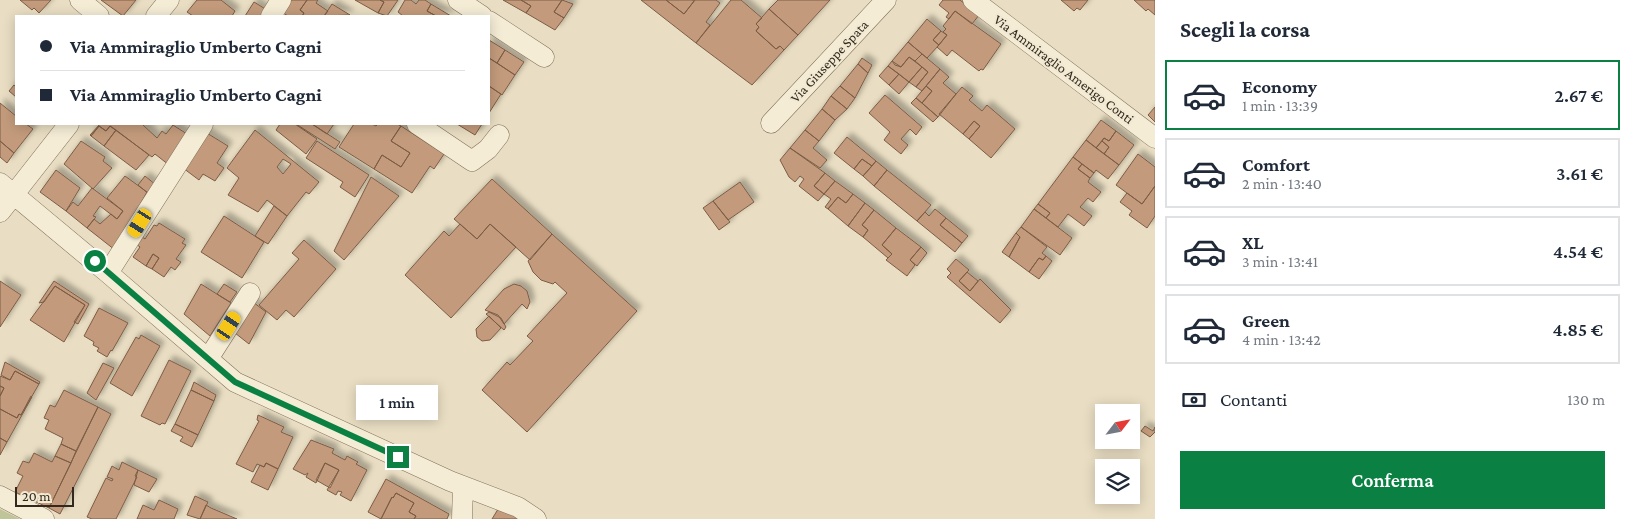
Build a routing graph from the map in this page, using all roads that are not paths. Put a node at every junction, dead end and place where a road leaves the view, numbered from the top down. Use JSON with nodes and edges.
{"nodes":[{"id":1,"x":80,"y":0,"type":"edge"},
{"id":2,"x":169,"y":0,"type":"edge"},
{"id":3,"x":281,"y":0,"type":"edge"},
{"id":4,"x":458,"y":0,"type":"edge"},
{"id":5,"x":886,"y":0,"type":"edge"},
{"id":6,"x":973,"y":0,"type":"edge"},
{"id":7,"x":98,"y":15,"type":"edge"},
{"id":8,"x":157,"y":15,"type":"edge"},
{"id":9,"x":272,"y":15,"type":"edge"},
{"id":10,"x":480,"y":15,"type":"edge"},
{"id":11,"x":490,"y":21,"type":"edge"},
{"id":12,"x":544,"y":57,"type":"dead end"},
{"id":13,"x":771,"y":123,"type":"dead end"},
{"id":14,"x":68,"y":125,"type":"edge"},
{"id":15,"x":202,"y":125,"type":"edge"},
{"id":16,"x":418,"y":125,"type":"edge"},
{"id":17,"x":499,"y":135,"type":"dead end"},
{"id":18,"x":1155,"y":138,"type":"edge"},
{"id":19,"x":7,"y":188,"type":"edge"},
{"id":20,"x":0,"y":212,"type":"edge"},
{"id":21,"x":108,"y":272,"type":"junction"},
{"id":22,"x":250,"y":293,"type":"dead end"},
{"id":23,"x":208,"y":359,"type":"junction"},
{"id":24,"x":463,"y":486,"type":"junction"},
{"id":25,"x":0,"y":496,"type":"edge"},
{"id":26,"x":44,"y":519,"type":"edge"},
{"id":27,"x":462,"y":519,"type":"edge"},
{"id":28,"x":536,"y":519,"type":"edge"}],
"edges":[{"from":1,"to":7,"type":"street"},
{"from":2,"to":8,"type":"street"},
{"from":3,"to":9,"type":"street"},
{"from":4,"to":10,"type":"street"},
{"from":5,"to":13,"type":"street","name":"Via Giuseppe Spata"},
{"from":6,"to":18,"type":"street","name":"Via Ammiraglio Amerigo Conti"},
{"from":11,"to":12,"type":"street"},
{"from":14,"to":19,"type":"street"},
{"from":15,"to":21,"type":"street"},
{"from":16,"to":17,"type":"street"},
{"from":19,"to":20,"type":"street"},
{"from":19,"to":21,"type":"street"},
{"from":21,"to":23,"type":"street"},
{"from":22,"to":23,"type":"street"},
{"from":23,"to":24,"type":"street"},
{"from":24,"to":27,"type":"street"},
{"from":24,"to":28,"type":"street"},
{"from":25,"to":26,"type":"street"}]}
